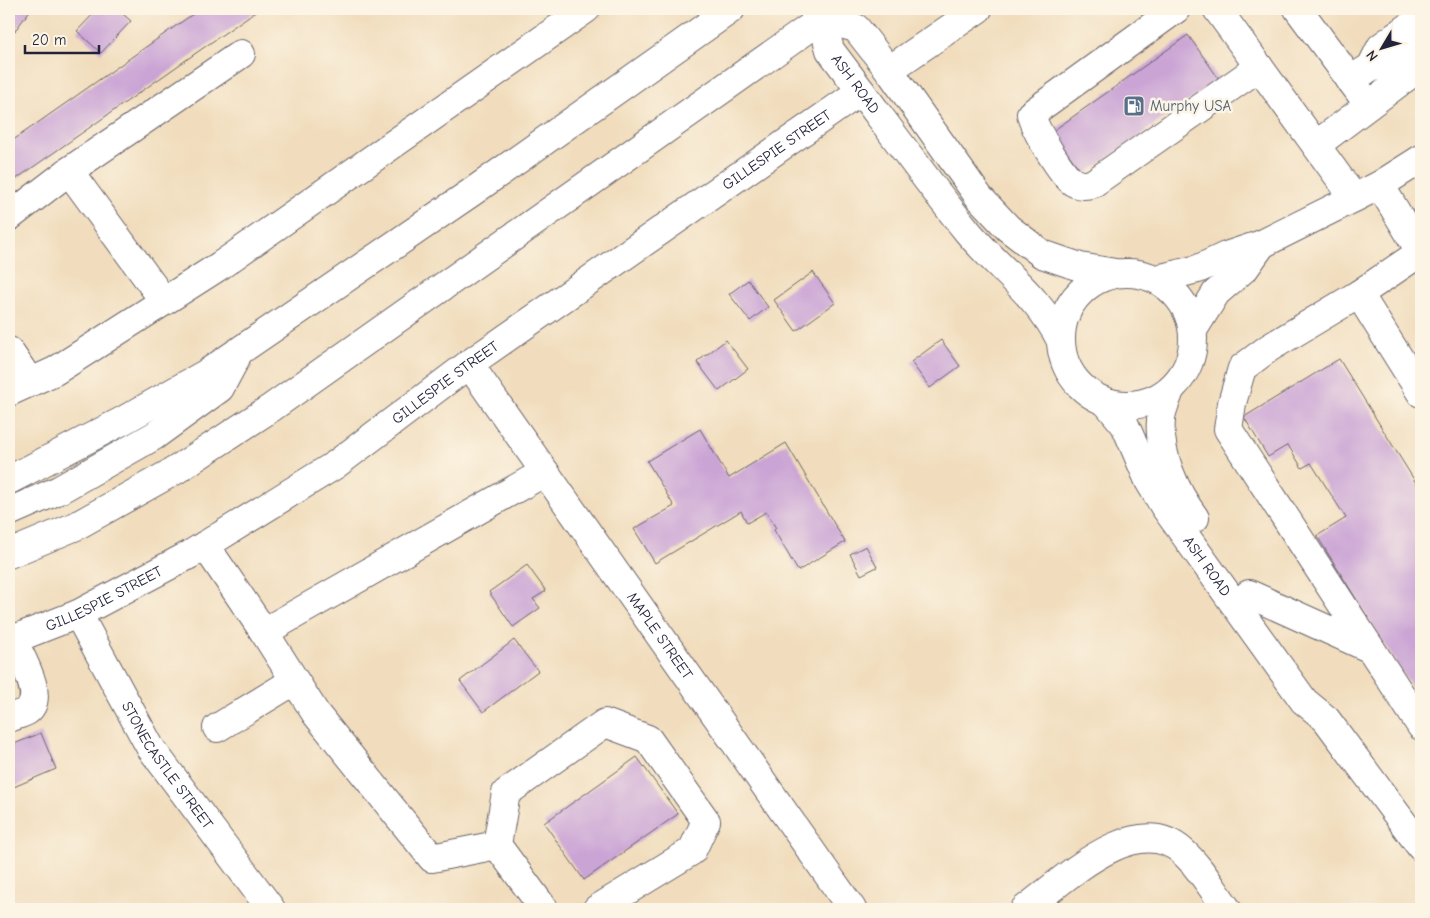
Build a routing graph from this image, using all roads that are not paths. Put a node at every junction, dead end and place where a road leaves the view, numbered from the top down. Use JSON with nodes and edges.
{"nodes":[{"id":1,"x":586,"y":9,"type":"edge"},
{"id":2,"x":730,"y":9,"type":"edge"},
{"id":3,"x":978,"y":9,"type":"edge"},
{"id":4,"x":1176,"y":9,"type":"edge"},
{"id":5,"x":1217,"y":9,"type":"edge"},
{"id":6,"x":1298,"y":9,"type":"edge"},
{"id":7,"x":823,"y":12,"type":"edge"},
{"id":8,"x":1421,"y":23,"type":"edge"},
{"id":9,"x":1421,"y":48,"type":"edge"},
{"id":10,"x":241,"y":54,"type":"dead end"},
{"id":11,"x":1421,"y":66,"type":"edge"},
{"id":12,"x":1259,"y":67,"type":"junction"},
{"id":13,"x":889,"y":70,"type":"junction"},
{"id":14,"x":1360,"y":73,"type":"junction"},
{"id":15,"x":861,"y":90,"type":"junction"},
{"id":16,"x":1369,"y":105,"type":"junction"},
{"id":17,"x":1316,"y":144,"type":"junction"},
{"id":18,"x":1421,"y":159,"type":"edge"},
{"id":19,"x":70,"y":171,"type":"junction"},
{"id":20,"x":1380,"y":185,"type":"junction"},
{"id":21,"x":1354,"y":198,"type":"junction"},
{"id":22,"x":9,"y":218,"type":"edge"},
{"id":23,"x":1262,"y":244,"type":"junction"},
{"id":24,"x":1421,"y":253,"type":"edge"},
{"id":25,"x":1115,"y":274,"type":"junction"},
{"id":26,"x":1157,"y":279,"type":"junction"},
{"id":27,"x":1359,"y":294,"type":"junction"},
{"id":28,"x":164,"y":302,"type":"junction"},
{"id":29,"x":1193,"y":330,"type":"junction"},
{"id":30,"x":1061,"y":341,"type":"junction"},
{"id":31,"x":241,"y":350,"type":"junction"},
{"id":32,"x":9,"y":351,"type":"edge"},
{"id":33,"x":469,"y":364,"type":"junction"},
{"id":34,"x":20,"y":387,"type":"edge"},
{"id":35,"x":1170,"y":390,"type":"junction"},
{"id":36,"x":1421,"y":393,"type":"edge"},
{"id":37,"x":1106,"y":402,"type":"junction"},
{"id":38,"x":545,"y":472,"type":"junction"},
{"id":39,"x":9,"y":480,"type":"edge"},
{"id":40,"x":9,"y":512,"type":"edge"},
{"id":41,"x":205,"y":545,"type":"junction"},
{"id":42,"x":9,"y":554,"type":"edge"},
{"id":43,"x":1249,"y":594,"type":"junction"},
{"id":44,"x":78,"y":614,"type":"junction"},
{"id":45,"x":264,"y":632,"type":"junction"},
{"id":46,"x":11,"y":640,"type":"edge"},
{"id":47,"x":1371,"y":649,"type":"junction"},
{"id":48,"x":294,"y":681,"type":"junction"},
{"id":49,"x":9,"y":718,"type":"edge"},
{"id":50,"x":1326,"y":719,"type":"junction"},
{"id":51,"x":1421,"y":726,"type":"edge"},
{"id":52,"x":217,"y":728,"type":"dead end"},
{"id":53,"x":497,"y":845,"type":"junction"},
{"id":54,"x":1421,"y":847,"type":"edge"},
{"id":55,"x":271,"y":909,"type":"edge"},
{"id":56,"x":544,"y":909,"type":"edge"},
{"id":57,"x":597,"y":909,"type":"edge"},
{"id":58,"x":852,"y":909,"type":"edge"},
{"id":59,"x":1025,"y":909,"type":"edge"},
{"id":60,"x":1227,"y":909,"type":"edge"}],
"edges":[{"from":1,"to":28,"type":"main road"},
{"from":2,"to":31,"type":"main road"},
{"from":3,"to":13,"type":"main road"},
{"from":4,"to":12,"type":"main road"},
{"from":5,"to":12,"type":"main road"},
{"from":6,"to":14,"type":"main road"},
{"from":7,"to":13,"type":"main road"},
{"from":7,"to":15,"type":"main road","name":"ASH ROAD"},
{"from":7,"to":42,"type":"main road"},
{"from":8,"to":14,"type":"main road"},
{"from":9,"to":14,"type":"main road"},
{"from":10,"to":19,"type":"main road"},
{"from":11,"to":16,"type":"main road"},
{"from":12,"to":17,"type":"main road"},
{"from":13,"to":25,"type":"main road"},
{"from":14,"to":16,"type":"main road"},
{"from":15,"to":30,"type":"main road","name":"ASH ROAD"},
{"from":15,"to":33,"type":"main road","name":"GILLESPIE STREET"},
{"from":16,"to":17,"type":"main road"},
{"from":17,"to":21,"type":"main road"},
{"from":18,"to":20,"type":"main road"},
{"from":19,"to":22,"type":"main road"},
{"from":19,"to":28,"type":"main road"},
{"from":20,"to":21,"type":"main road"},
{"from":20,"to":24,"type":"main road"},
{"from":21,"to":23,"type":"main road"},
{"from":23,"to":26,"type":"main road"},
{"from":23,"to":29,"type":"main road"},
{"from":24,"to":27,"type":"main road"},
{"from":25,"to":26,"type":"main road"},
{"from":25,"to":30,"type":"main road"},
{"from":26,"to":29,"type":"main road"},
{"from":27,"to":36,"type":"main road"},
{"from":27,"to":47,"type":"main road"},
{"from":28,"to":34,"type":"main road"},
{"from":29,"to":35,"type":"main road"},
{"from":30,"to":37,"type":"main road"},
{"from":31,"to":39,"type":"main road"},
{"from":31,"to":40,"type":"main road"},
{"from":32,"to":34,"type":"main road"},
{"from":33,"to":38,"type":"main road","name":"MAPLE STREET"},
{"from":33,"to":41,"type":"main road","name":"GILLESPIE STREET"},
{"from":35,"to":37,"type":"main road"},
{"from":35,"to":43,"type":"main road","name":"ASH ROAD"},
{"from":37,"to":50,"type":"main road","name":"ASH ROAD"},
{"from":38,"to":45,"type":"main road"},
{"from":38,"to":58,"type":"main road","name":"MAPLE STREET"},
{"from":41,"to":44,"type":"main road","name":"GILLESPIE STREET"},
{"from":41,"to":45,"type":"main road"},
{"from":43,"to":47,"type":"main road"},
{"from":43,"to":50,"type":"main road","name":"ASH ROAD"},
{"from":44,"to":46,"type":"main road","name":"GILLESPIE STREET"},
{"from":44,"to":55,"type":"main road","name":"STONECASTLE STREET"},
{"from":45,"to":48,"type":"main road"},
{"from":46,"to":49,"type":"main road"},
{"from":47,"to":51,"type":"main road"},
{"from":48,"to":52,"type":"main road"},
{"from":48,"to":53,"type":"main road"},
{"from":50,"to":54,"type":"main road","name":"ASH ROAD"},
{"from":53,"to":56,"type":"main road"},
{"from":53,"to":57,"type":"main road"},
{"from":59,"to":60,"type":"main road"}]}
